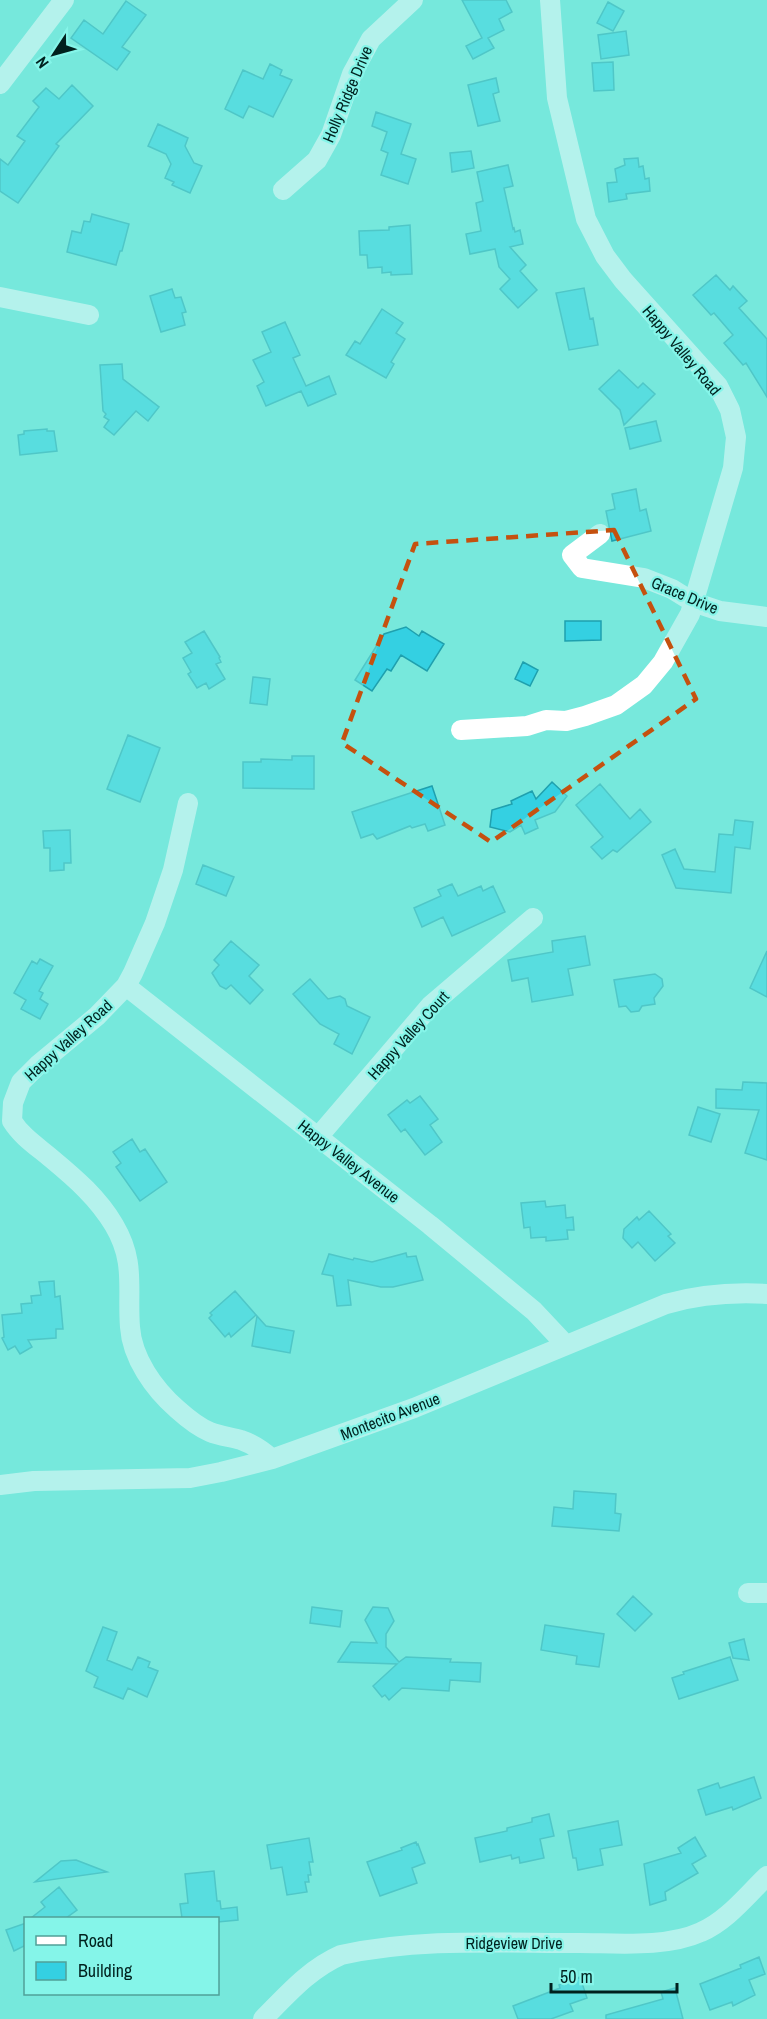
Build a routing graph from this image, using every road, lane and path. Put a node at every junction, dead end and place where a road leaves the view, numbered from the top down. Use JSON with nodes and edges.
{"nodes":[{"id":1,"x":64,"y":0,"type":"edge"},
{"id":2,"x":413,"y":0,"type":"edge"},
{"id":3,"x":550,"y":0,"type":"edge"},
{"id":4,"x":0,"y":84,"type":"edge"},
{"id":5,"x":283,"y":190,"type":"dead end"},
{"id":6,"x":0,"y":297,"type":"edge"},
{"id":7,"x":89,"y":315,"type":"dead end"},
{"id":8,"x":600,"y":534,"type":"dead end"},
{"id":9,"x":693,"y":602,"type":"junction"},
{"id":10,"x":767,"y":617,"type":"edge"},
{"id":11,"x":461,"y":730,"type":"dead end"},
{"id":12,"x":188,"y":803,"type":"dead end"},
{"id":13,"x":533,"y":918,"type":"dead end"},
{"id":14,"x":126,"y":986,"type":"junction"},
{"id":15,"x":318,"y":1137,"type":"junction"},
{"id":16,"x":767,"y":1294,"type":"edge"},
{"id":17,"x":565,"y":1344,"type":"junction"},
{"id":18,"x":272,"y":1459,"type":"junction"},
{"id":19,"x":0,"y":1485,"type":"edge"},
{"id":20,"x":767,"y":1876,"type":"edge"},
{"id":21,"x":263,"y":2019,"type":"edge"}],
"edges":[{"from":1,"to":4,"type":"street"},
{"from":2,"to":5,"type":"street","name":"Holly Ridge Drive"},
{"from":3,"to":9,"type":"street","name":"Happy Valley Road"},
{"from":6,"to":7,"type":"street"},
{"from":8,"to":9,"type":"street","name":"Grace Drive"},
{"from":9,"to":10,"type":"street","name":"Grace Drive"},
{"from":9,"to":11,"type":"street","name":"Happy Valley Road"},
{"from":12,"to":14,"type":"street","name":"Happy Valley Road"},
{"from":13,"to":15,"type":"street","name":"Happy Valley Court"},
{"from":14,"to":15,"type":"street","name":"Happy Valley Avenue"},
{"from":14,"to":18,"type":"street","name":"Happy Valley Road"},
{"from":15,"to":17,"type":"street","name":"Happy Valley Avenue"},
{"from":16,"to":17,"type":"street","name":"Montecito Avenue"},
{"from":17,"to":18,"type":"street","name":"Montecito Avenue"},
{"from":18,"to":19,"type":"street","name":"Montecito Avenue"},
{"from":20,"to":21,"type":"street","name":"Ridgeview Drive"}]}
